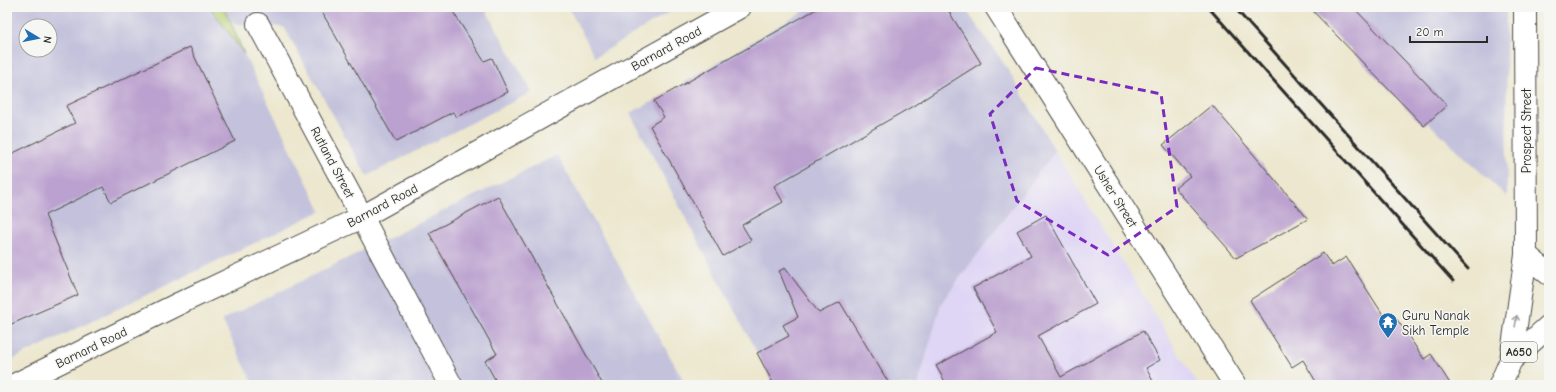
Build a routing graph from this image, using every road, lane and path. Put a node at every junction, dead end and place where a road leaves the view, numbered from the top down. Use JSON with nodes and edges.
{"nodes":[{"id":1,"x":740,"y":7,"type":"edge"},
{"id":2,"x":996,"y":7,"type":"edge"},
{"id":3,"x":1525,"y":7,"type":"edge"},
{"id":4,"x":258,"y":24,"type":"dead end"},
{"id":5,"x":362,"y":217,"type":"junction"},
{"id":6,"x":1526,"y":255,"type":"junction"},
{"id":7,"x":1549,"y":274,"type":"edge"},
{"id":8,"x":1549,"y":326,"type":"edge"},
{"id":9,"x":1511,"y":360,"type":"junction"},
{"id":10,"x":14,"y":385,"type":"edge"},
{"id":11,"x":450,"y":385,"type":"edge"},
{"id":12,"x":1235,"y":385,"type":"edge"},
{"id":13,"x":1500,"y":385,"type":"edge"}],
"edges":[{"from":1,"to":5,"type":"street","name":"Barnard Road"},
{"from":2,"to":12,"type":"street","name":"Usher Street"},
{"from":3,"to":6,"type":"street","name":"Prospect Street"},
{"from":4,"to":5,"type":"street","name":"Rutland Street"},
{"from":5,"to":10,"type":"street","name":"Barnard Road"},
{"from":5,"to":11,"type":"street","name":"Rutland Street"},
{"from":6,"to":7,"type":"street"},
{"from":9,"to":6,"type":"street","name":"Prospect Street","one_way":true},
{"from":8,"to":9,"type":"street","number":"A650"},
{"from":9,"to":13,"type":"street","number":"A650"}]}
